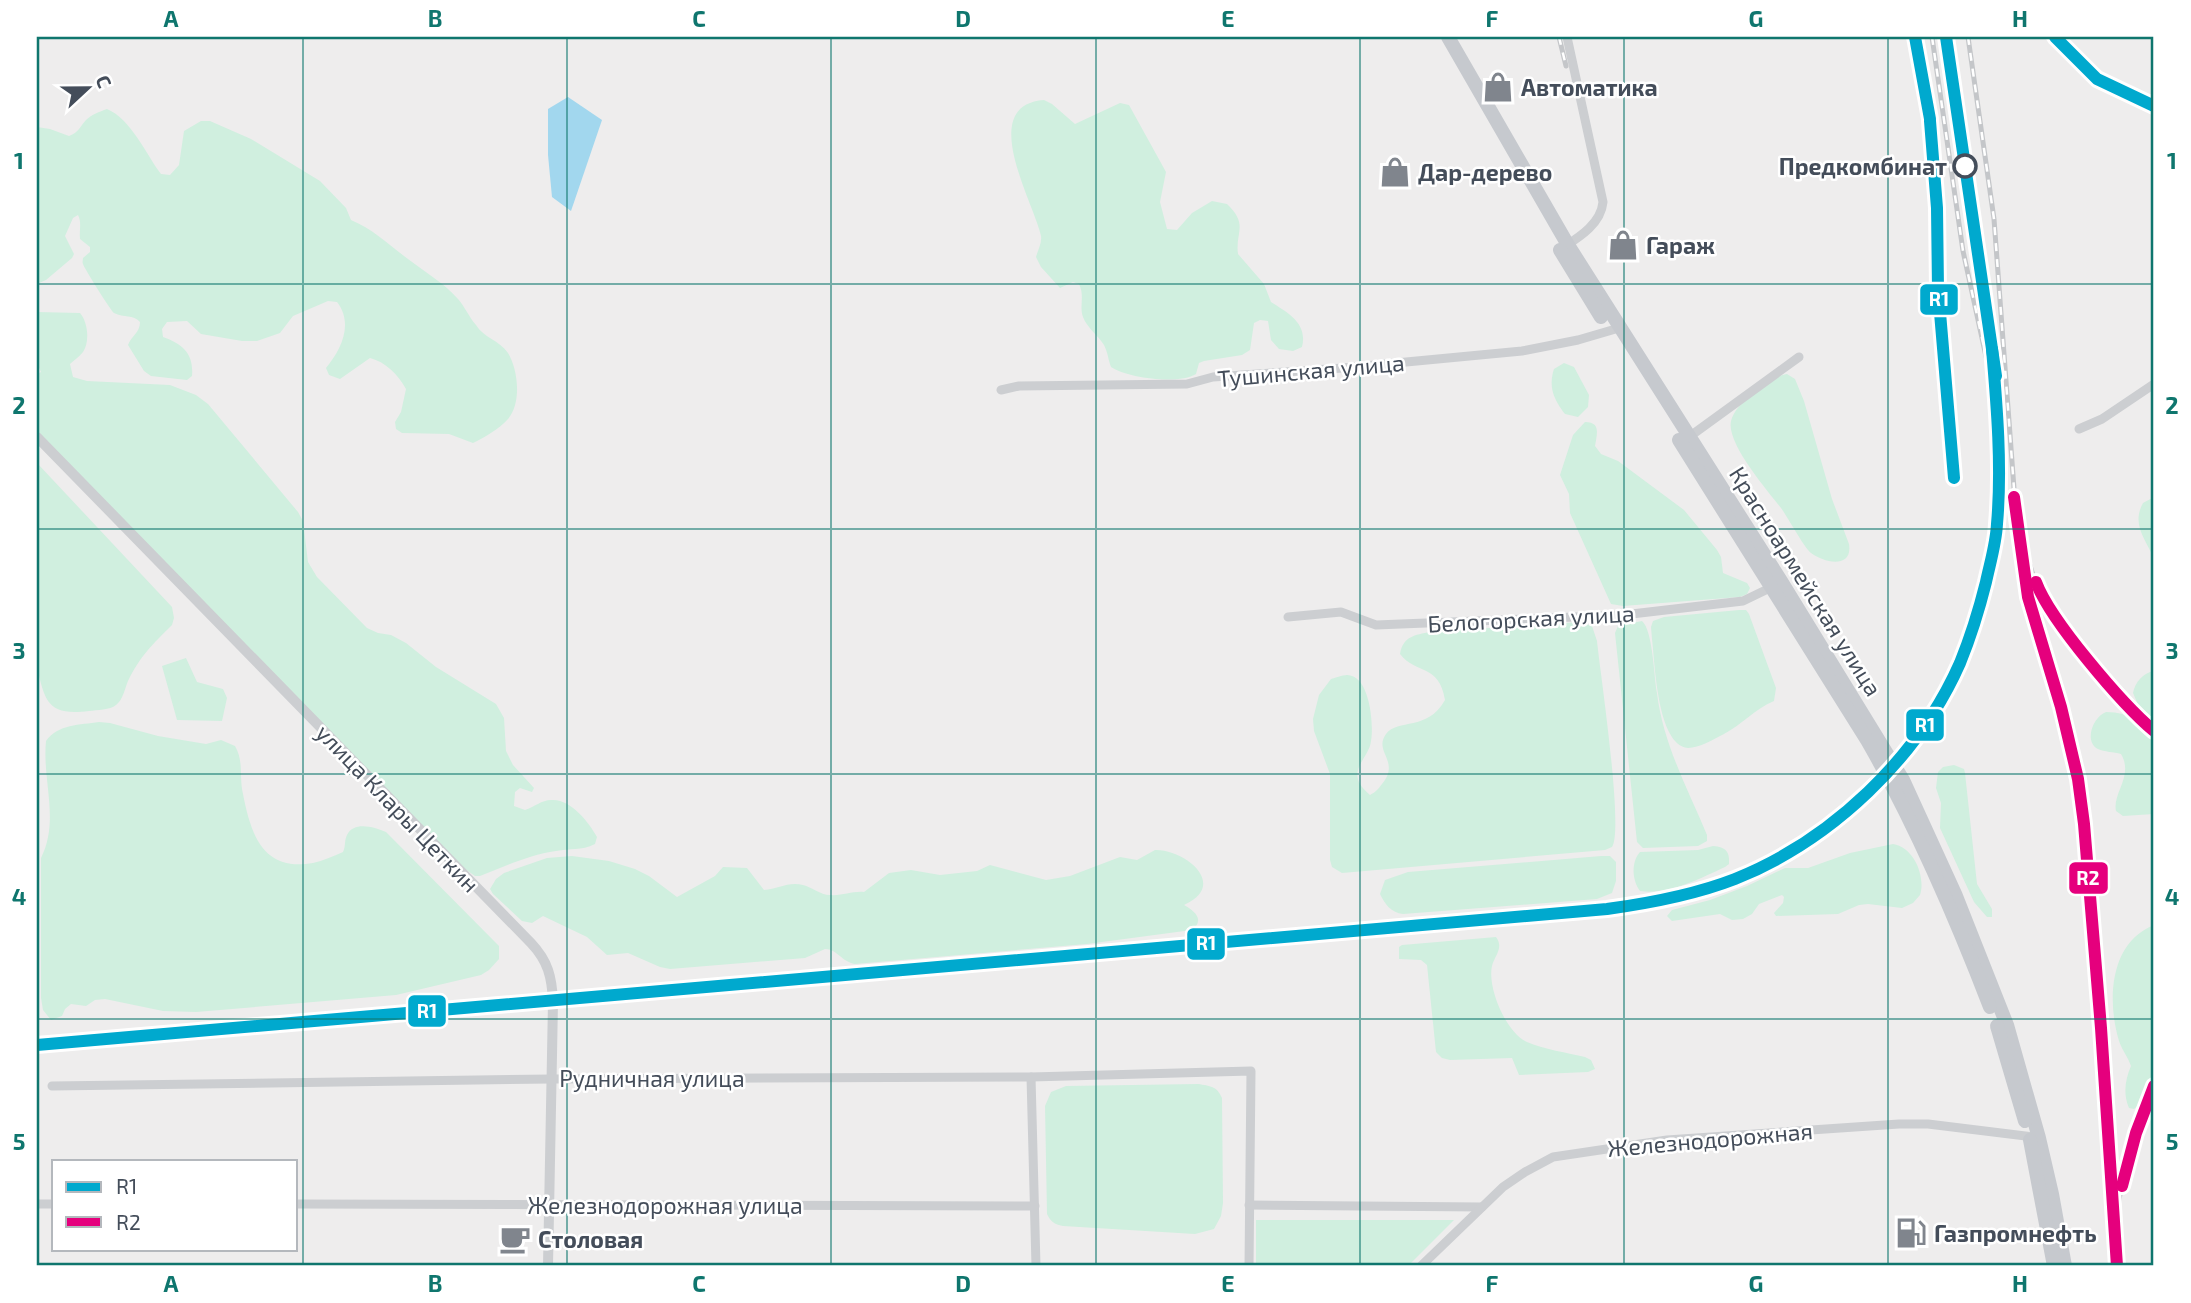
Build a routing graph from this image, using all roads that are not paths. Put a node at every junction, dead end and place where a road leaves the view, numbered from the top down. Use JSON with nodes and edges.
{"nodes":[{"id":1,"x":1437,"y":37,"type":"edge"},
{"id":2,"x":1448,"y":37,"type":"edge"},
{"id":3,"x":1567,"y":37,"type":"edge"},
{"id":4,"x":1564,"y":248,"type":"junction"},
{"id":5,"x":1615,"y":330,"type":"junction"},
{"id":6,"x":1799,"y":357,"type":"dead end"},
{"id":7,"x":2154,"y":384,"type":"edge"},
{"id":8,"x":1001,"y":390,"type":"dead end"},
{"id":9,"x":2079,"y":429,"type":"dead end"},
{"id":10,"x":37,"y":437,"type":"edge"},
{"id":11,"x":1689,"y":437,"type":"junction"},
{"id":12,"x":1772,"y":587,"type":"junction"},
{"id":13,"x":1288,"y":617,"type":"dead end"},
{"id":14,"x":1031,"y":1077,"type":"junction"},
{"id":15,"x":551,"y":1079,"type":"junction"},
{"id":16,"x":52,"y":1086,"type":"dead end"},
{"id":17,"x":2035,"y":1138,"type":"junction"},
{"id":18,"x":298,"y":1204,"type":"edge"},
{"id":19,"x":549,"y":1204,"type":"junction"},
{"id":20,"x":1250,"y":1205,"type":"junction"},
{"id":21,"x":1035,"y":1206,"type":"junction"},
{"id":22,"x":1482,"y":1207,"type":"junction"},
{"id":23,"x":548,"y":1266,"type":"edge"},
{"id":24,"x":1037,"y":1266,"type":"edge"},
{"id":25,"x":1249,"y":1266,"type":"edge"},
{"id":26,"x":1421,"y":1266,"type":"edge"},
{"id":27,"x":2054,"y":1266,"type":"edge"},
{"id":28,"x":2064,"y":1266,"type":"edge"}],
"edges":[{"from":1,"to":4,"type":"main road","name":"Красноармейская улица"},
{"from":2,"to":4,"type":"main road","name":"Красноармейская улица"},
{"from":3,"to":4,"type":"street"},
{"from":4,"to":5,"type":"main road","name":"Красноармейская улица"},
{"from":5,"to":8,"type":"street","name":"Тушинская улица"},
{"from":5,"to":11,"type":"main road","name":"Красноармейская улица"},
{"from":5,"to":12,"type":"main road","name":"Красноармейская улица"},
{"from":6,"to":11,"type":"street"},
{"from":7,"to":9,"type":"street"},
{"from":10,"to":15,"type":"street","name":"улица Клары Цеткин"},
{"from":11,"to":17,"type":"main road","name":"Красноармейская улица"},
{"from":12,"to":13,"type":"street","name":"Белогорская улица"},
{"from":12,"to":17,"type":"main road","name":"Красноармейская улица"},
{"from":14,"to":15,"type":"street","name":"Рудничная улица"},
{"from":14,"to":20,"type":"street","name":"Рудничная улица"},
{"from":14,"to":21,"type":"street"},
{"from":15,"to":16,"type":"street","name":"Рудничная улица"},
{"from":15,"to":19,"type":"street","name":"улица Клары Цеткин"},
{"from":17,"to":22,"type":"street","name":"Железнодорожная"},
{"from":17,"to":27,"type":"main road","name":"Красноармейская улица"},
{"from":17,"to":28,"type":"main road","name":"Красноармейская улица"},
{"from":18,"to":19,"type":"street","name":"Железнодорожная улица"},
{"from":19,"to":21,"type":"street","name":"Железнодорожная улица"},
{"from":19,"to":23,"type":"street","name":"улица Клары Цеткин"},
{"from":20,"to":22,"type":"street"},
{"from":20,"to":25,"type":"street"},
{"from":21,"to":24,"type":"street"},
{"from":22,"to":26,"type":"street","name":"Железнодорожная"}]}
